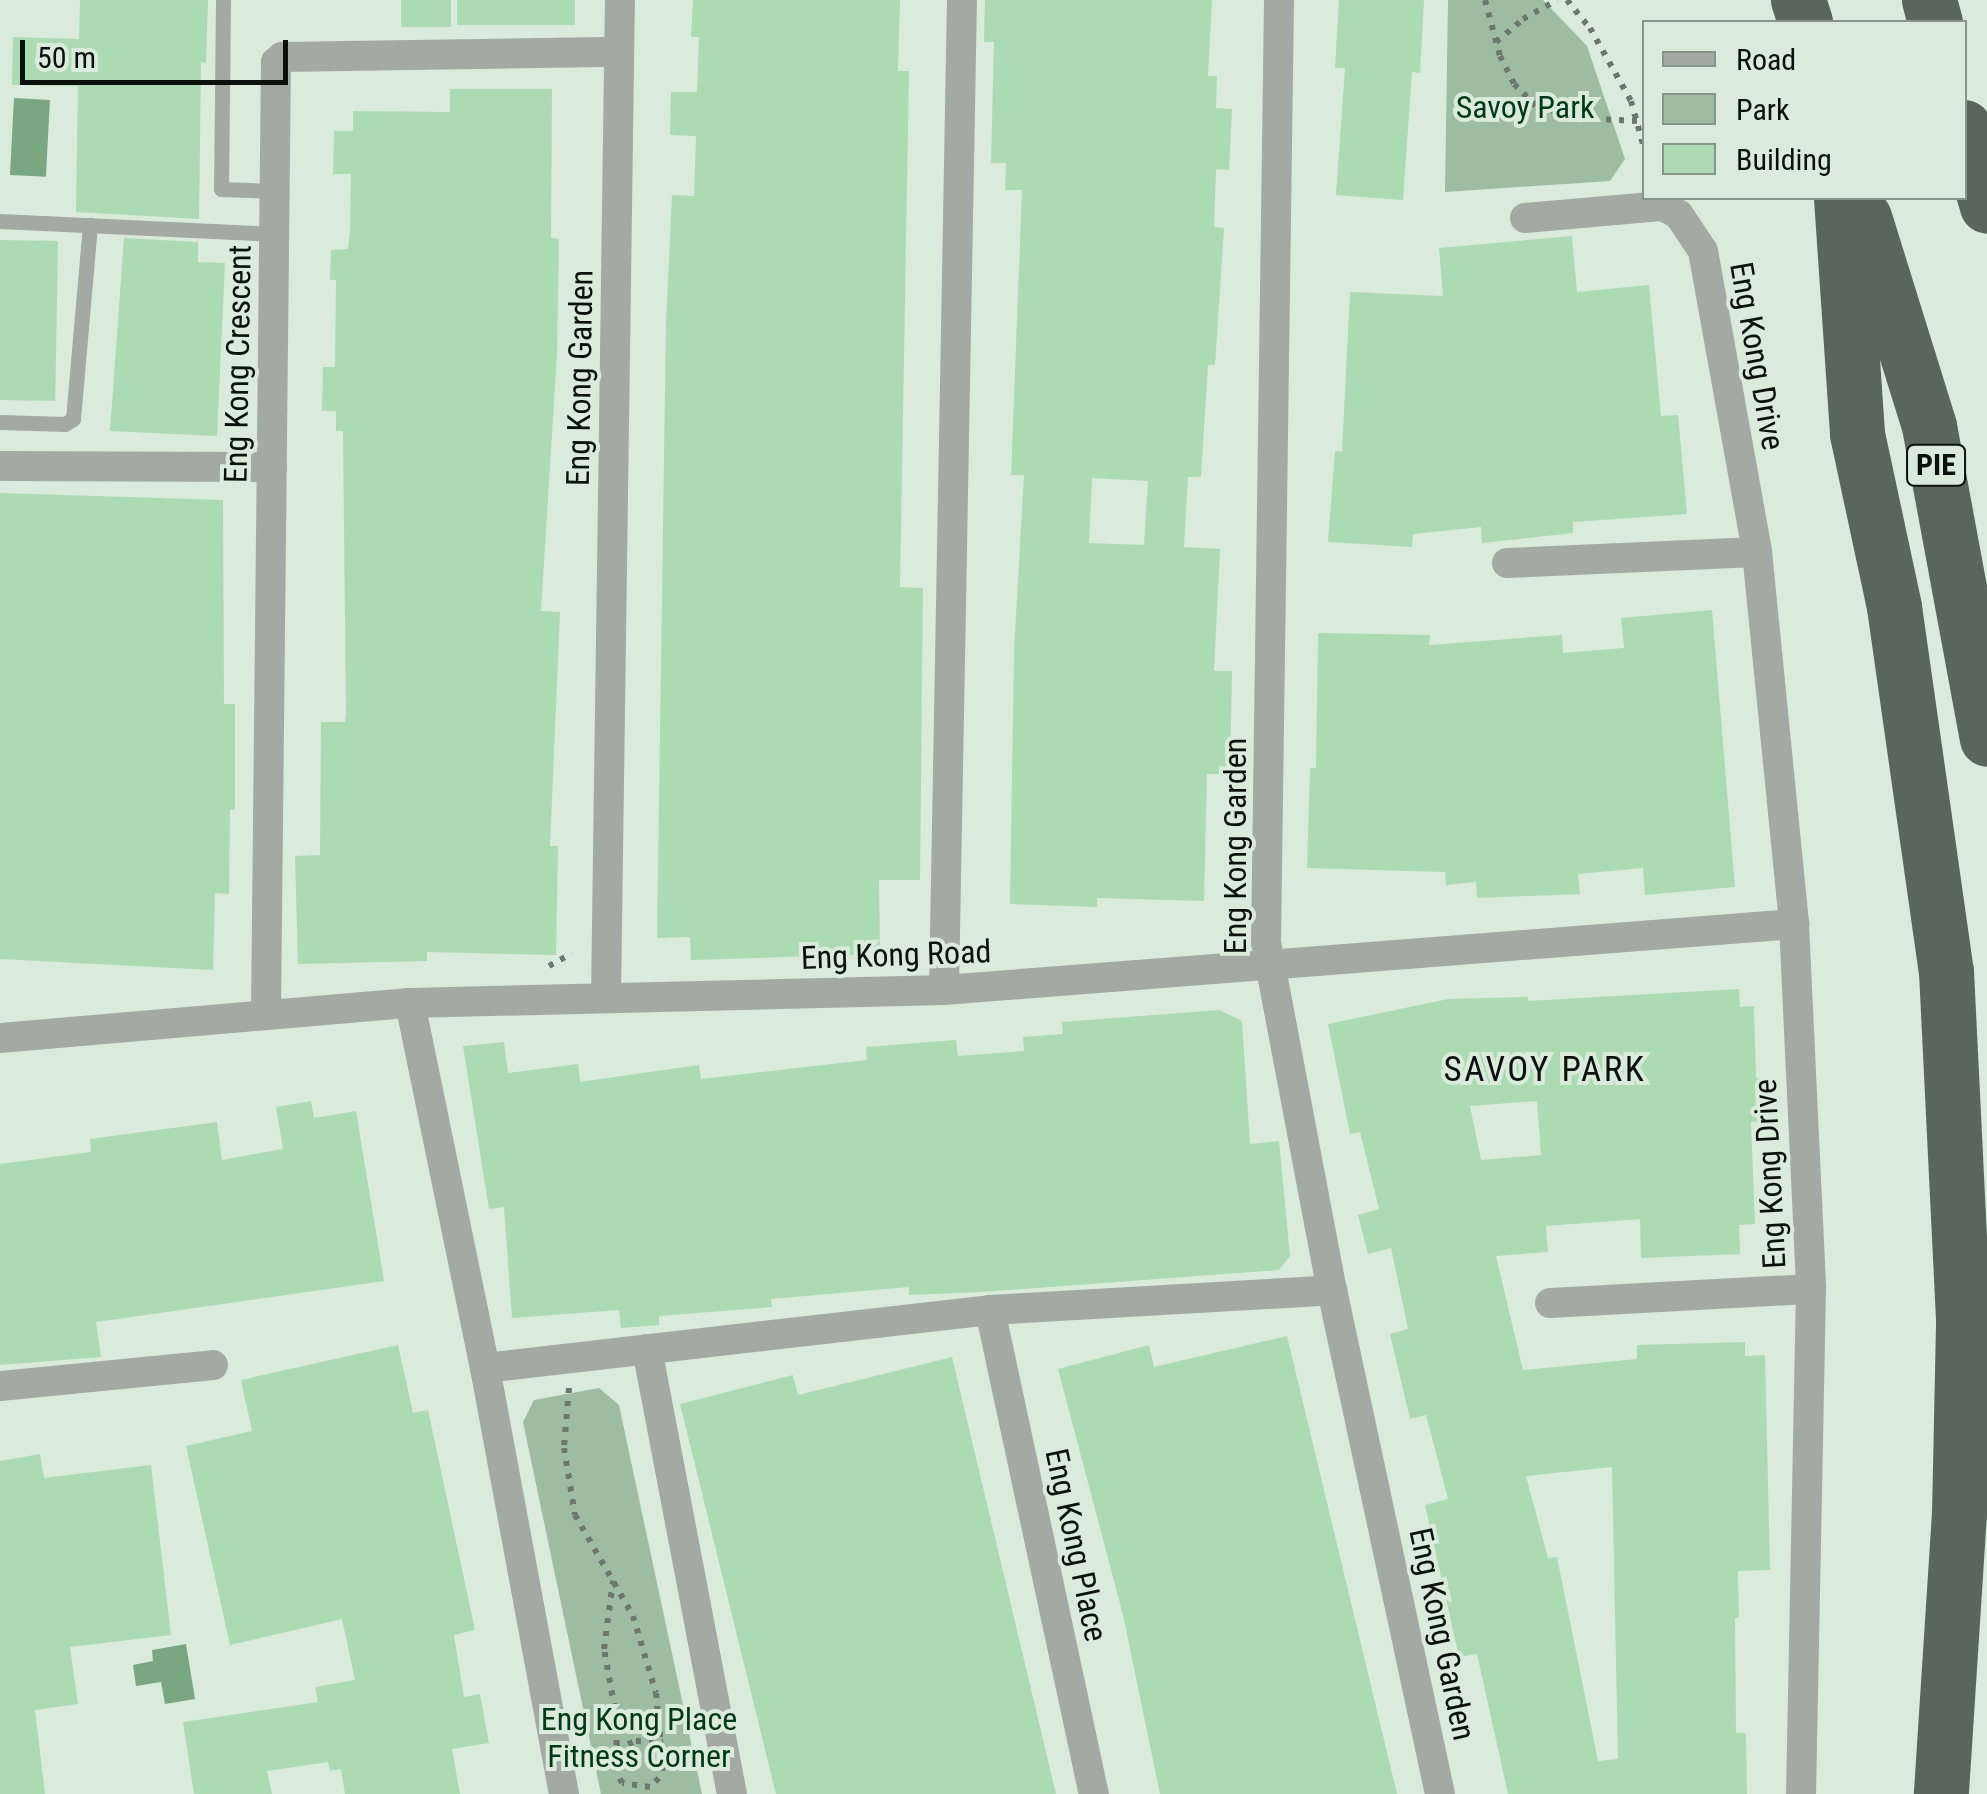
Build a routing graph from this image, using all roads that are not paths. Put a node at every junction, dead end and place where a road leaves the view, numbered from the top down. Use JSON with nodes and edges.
{"nodes":[{"id":1,"x":223,"y":0,"type":"edge"},
{"id":2,"x":620,"y":0,"type":"edge"},
{"id":3,"x":962,"y":0,"type":"edge"},
{"id":4,"x":1279,"y":0,"type":"edge"},
{"id":5,"x":620,"y":52,"type":"junction"},
{"id":6,"x":1967,"y":137,"type":"edge"},
{"id":7,"x":274,"y":191,"type":"junction"},
{"id":8,"x":1841,"y":200,"type":"edge"},
{"id":9,"x":1859,"y":200,"type":"edge"},
{"id":10,"x":1987,"y":206,"type":"edge"},
{"id":11,"x":1525,"y":218,"type":"dead end"},
{"id":12,"x":0,"y":221,"type":"edge"},
{"id":13,"x":90,"y":225,"type":"junction"},
{"id":14,"x":274,"y":234,"type":"junction"},
{"id":15,"x":0,"y":422,"type":"edge"},
{"id":16,"x":0,"y":466,"type":"edge"},
{"id":17,"x":272,"y":467,"type":"junction"},
{"id":18,"x":1757,"y":552,"type":"junction"},
{"id":19,"x":1507,"y":563,"type":"dead end"},
{"id":20,"x":1987,"y":739,"type":"edge"},
{"id":21,"x":1794,"y":924,"type":"junction"},
{"id":22,"x":1269,"y":966,"type":"junction"},
{"id":23,"x":944,"y":990,"type":"junction"},
{"id":24,"x":606,"y":997,"type":"junction"},
{"id":25,"x":410,"y":1003,"type":"junction"},
{"id":26,"x":266,"y":1013,"type":"junction"},
{"id":27,"x":0,"y":1038,"type":"edge"},
{"id":28,"x":1811,"y":1289,"type":"junction"},
{"id":29,"x":1332,"y":1290,"type":"junction"},
{"id":30,"x":1550,"y":1303,"type":"dead end"},
{"id":31,"x":990,"y":1310,"type":"junction"},
{"id":32,"x":647,"y":1349,"type":"junction"},
{"id":33,"x":213,"y":1365,"type":"dead end"},
{"id":34,"x":485,"y":1368,"type":"junction"},
{"id":35,"x":0,"y":1386,"type":"edge"},
{"id":36,"x":564,"y":1794,"type":"edge"},
{"id":37,"x":732,"y":1794,"type":"edge"},
{"id":38,"x":1094,"y":1794,"type":"edge"},
{"id":39,"x":1440,"y":1794,"type":"edge"},
{"id":40,"x":1801,"y":1794,"type":"edge"},
{"id":41,"x":1942,"y":1794,"type":"edge"}],
"edges":[{"from":1,"to":7,"type":"lane"},
{"from":2,"to":5,"type":"street","name":"Eng Kong Garden"},
{"from":3,"to":23,"type":"street"},
{"from":4,"to":22,"type":"street","name":"Eng Kong Garden"},
{"from":5,"to":7,"type":"street","name":"Eng Kong Crescent"},
{"from":5,"to":24,"type":"street","name":"Eng Kong Garden"},
{"from":6,"to":10,"type":"highway"},
{"from":7,"to":14,"type":"street","name":"Eng Kong Crescent"},
{"from":8,"to":41,"type":"highway"},
{"from":9,"to":20,"type":"highway","number":"PIE"},
{"from":11,"to":18,"type":"street","name":"Eng Kong Drive"},
{"from":12,"to":13,"type":"lane"},
{"from":13,"to":14,"type":"lane"},
{"from":13,"to":15,"type":"lane"},
{"from":14,"to":17,"type":"street","name":"Eng Kong Crescent"},
{"from":16,"to":17,"type":"street"},
{"from":17,"to":26,"type":"street","name":"Eng Kong Crescent"},
{"from":18,"to":19,"type":"street"},
{"from":18,"to":21,"type":"street","name":"Eng Kong Drive"},
{"from":21,"to":22,"type":"street","name":"Eng Kong Road"},
{"from":21,"to":28,"type":"street","name":"Eng Kong Drive"},
{"from":22,"to":23,"type":"street","name":"Eng Kong Road"},
{"from":22,"to":29,"type":"street","name":"Eng Kong Garden"},
{"from":23,"to":24,"type":"street","name":"Eng Kong Road"},
{"from":24,"to":25,"type":"street","name":"Eng Kong Road"},
{"from":25,"to":26,"type":"street","name":"Eng Kong Road"},
{"from":25,"to":34,"type":"street"},
{"from":26,"to":27,"type":"street","name":"Eng Kong Road"},
{"from":28,"to":30,"type":"street"},
{"from":28,"to":40,"type":"street","name":"Eng Kong Drive"},
{"from":29,"to":31,"type":"street"},
{"from":29,"to":39,"type":"street","name":"Eng Kong Garden"},
{"from":31,"to":32,"type":"street"},
{"from":31,"to":38,"type":"street","name":"Eng Kong Place"},
{"from":32,"to":34,"type":"street"},
{"from":32,"to":37,"type":"street"},
{"from":33,"to":35,"type":"street"},
{"from":34,"to":36,"type":"street"}]}
